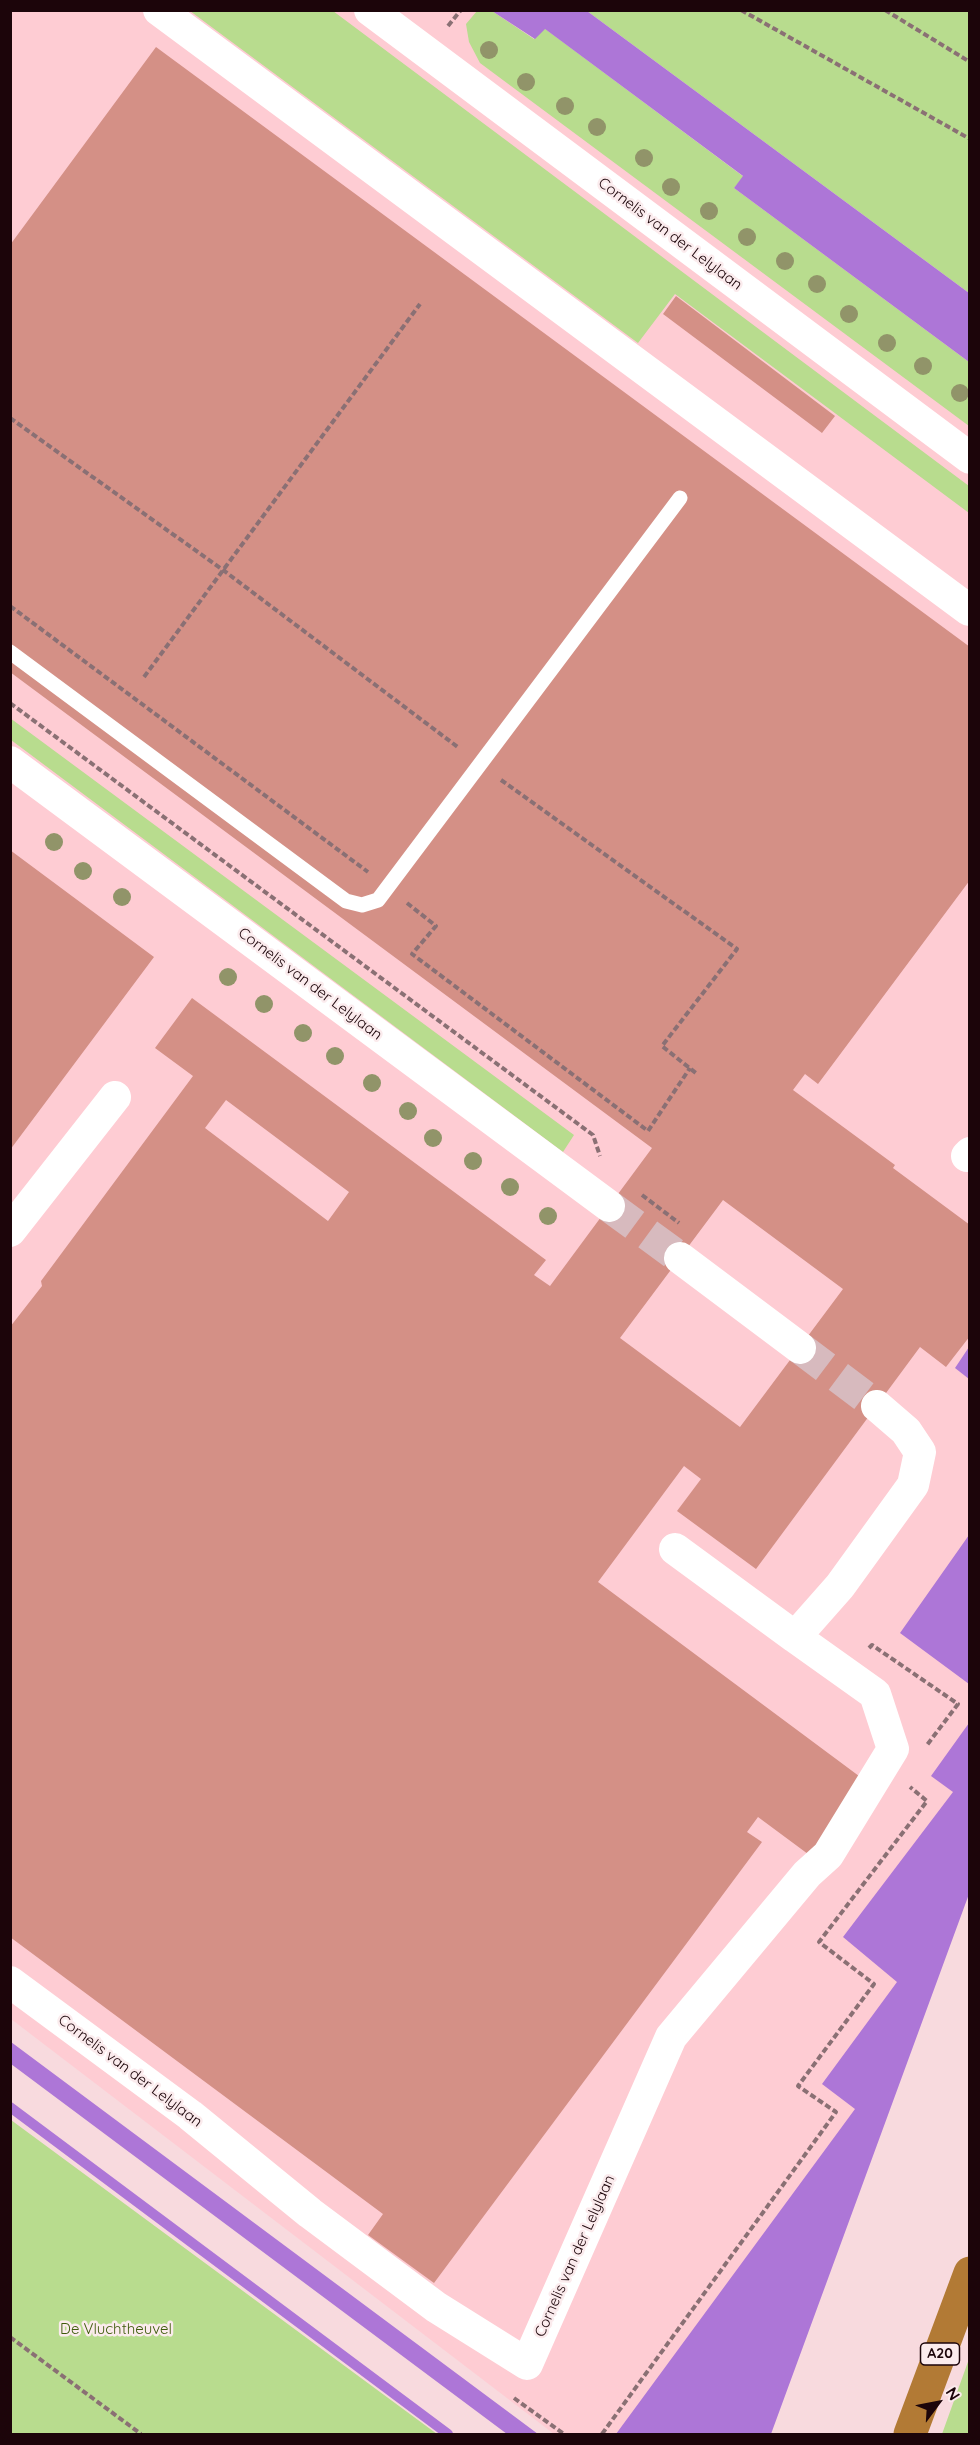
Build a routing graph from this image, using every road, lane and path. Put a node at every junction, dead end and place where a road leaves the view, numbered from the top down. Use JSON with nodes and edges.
{"nodes":[{"id":1,"x":159,"y":10,"type":"edge"},
{"id":2,"x":370,"y":10,"type":"edge"},
{"id":3,"x":741,"y":10,"type":"edge"},
{"id":4,"x":885,"y":10,"type":"edge"},
{"id":5,"x":969,"y":62,"type":"edge"},
{"id":6,"x":969,"y":139,"type":"edge"},
{"id":7,"x":420,"y":304,"type":"dead end"},
{"id":8,"x":10,"y":418,"type":"edge"},
{"id":9,"x":969,"y":458,"type":"edge"},
{"id":10,"x":680,"y":498,"type":"dead end"},
{"id":11,"x":223,"y":570,"type":"junction"},
{"id":12,"x":969,"y":610,"type":"edge"},
{"id":13,"x":10,"y":652,"type":"edge"},
{"id":14,"x":144,"y":677,"type":"dead end"},
{"id":15,"x":10,"y":704,"type":"edge"},
{"id":16,"x":10,"y":762,"type":"edge"},
{"id":17,"x":480,"y":765,"type":"junction"},
{"id":18,"x":697,"y":1074,"type":"dead end"},
{"id":19,"x":115,"y":1097,"type":"dead end"},
{"id":20,"x":604,"y":1166,"type":"dead end"},
{"id":21,"x":642,"y":1195,"type":"dead end"},
{"id":22,"x":609,"y":1206,"type":"tunnel mouth"},
{"id":23,"x":10,"y":1231,"type":"edge"},
{"id":24,"x":684,"y":1244,"type":"joint"},
{"id":25,"x":800,"y":1348,"type":"tunnel mouth"},
{"id":26,"x":877,"y":1406,"type":"tunnel mouth"},
{"id":27,"x":675,"y":1549,"type":"dead end"},
{"id":28,"x":795,"y":1637,"type":"junction"},
{"id":29,"x":849,"y":1676,"type":"junction"},
{"id":30,"x":922,"y":1751,"type":"dead end"},
{"id":31,"x":909,"y":1786,"type":"dead end"},
{"id":32,"x":10,"y":1982,"type":"edge"},
{"id":33,"x":969,"y":2273,"type":"edge"},
{"id":34,"x":10,"y":2337,"type":"edge"},
{"id":35,"x":141,"y":2434,"type":"edge"},
{"id":36,"x":602,"y":2434,"type":"edge"},
{"id":37,"x":910,"y":2434,"type":"edge"}],
"edges":[{"from":1,"to":12,"type":"street"},
{"from":2,"to":9,"type":"street","name":"Cornelis van der Lelylaan"},
{"from":3,"to":6,"type":"path"},
{"from":4,"to":5,"type":"path"},
{"from":7,"to":11,"type":"path"},
{"from":8,"to":11,"type":"path"},
{"from":10,"to":17,"type":"lane"},
{"from":11,"to":14,"type":"path"},
{"from":11,"to":17,"type":"path"},
{"from":13,"to":17,"type":"lane"},
{"from":15,"to":20,"type":"path"},
{"from":16,"to":22,"type":"street","name":"Cornelis van der Lelylaan"},
{"from":17,"to":18,"type":"path"},
{"from":19,"to":23,"type":"street"},
{"from":21,"to":24,"type":"path"},
{"from":24,"to":25,"type":"street"},
{"from":26,"to":28,"type":"street"},
{"from":27,"to":28,"type":"street","name":"Cornelis van der Lelylaan"},
{"from":28,"to":29,"type":"street","name":"Cornelis van der Lelylaan"},
{"from":29,"to":30,"type":"path"},
{"from":29,"to":32,"type":"street","name":"Cornelis van der Lelylaan"},
{"from":31,"to":36,"type":"path"},
{"from":33,"to":37,"type":"highway","number":"A20"},
{"from":34,"to":35,"type":"path"}]}
